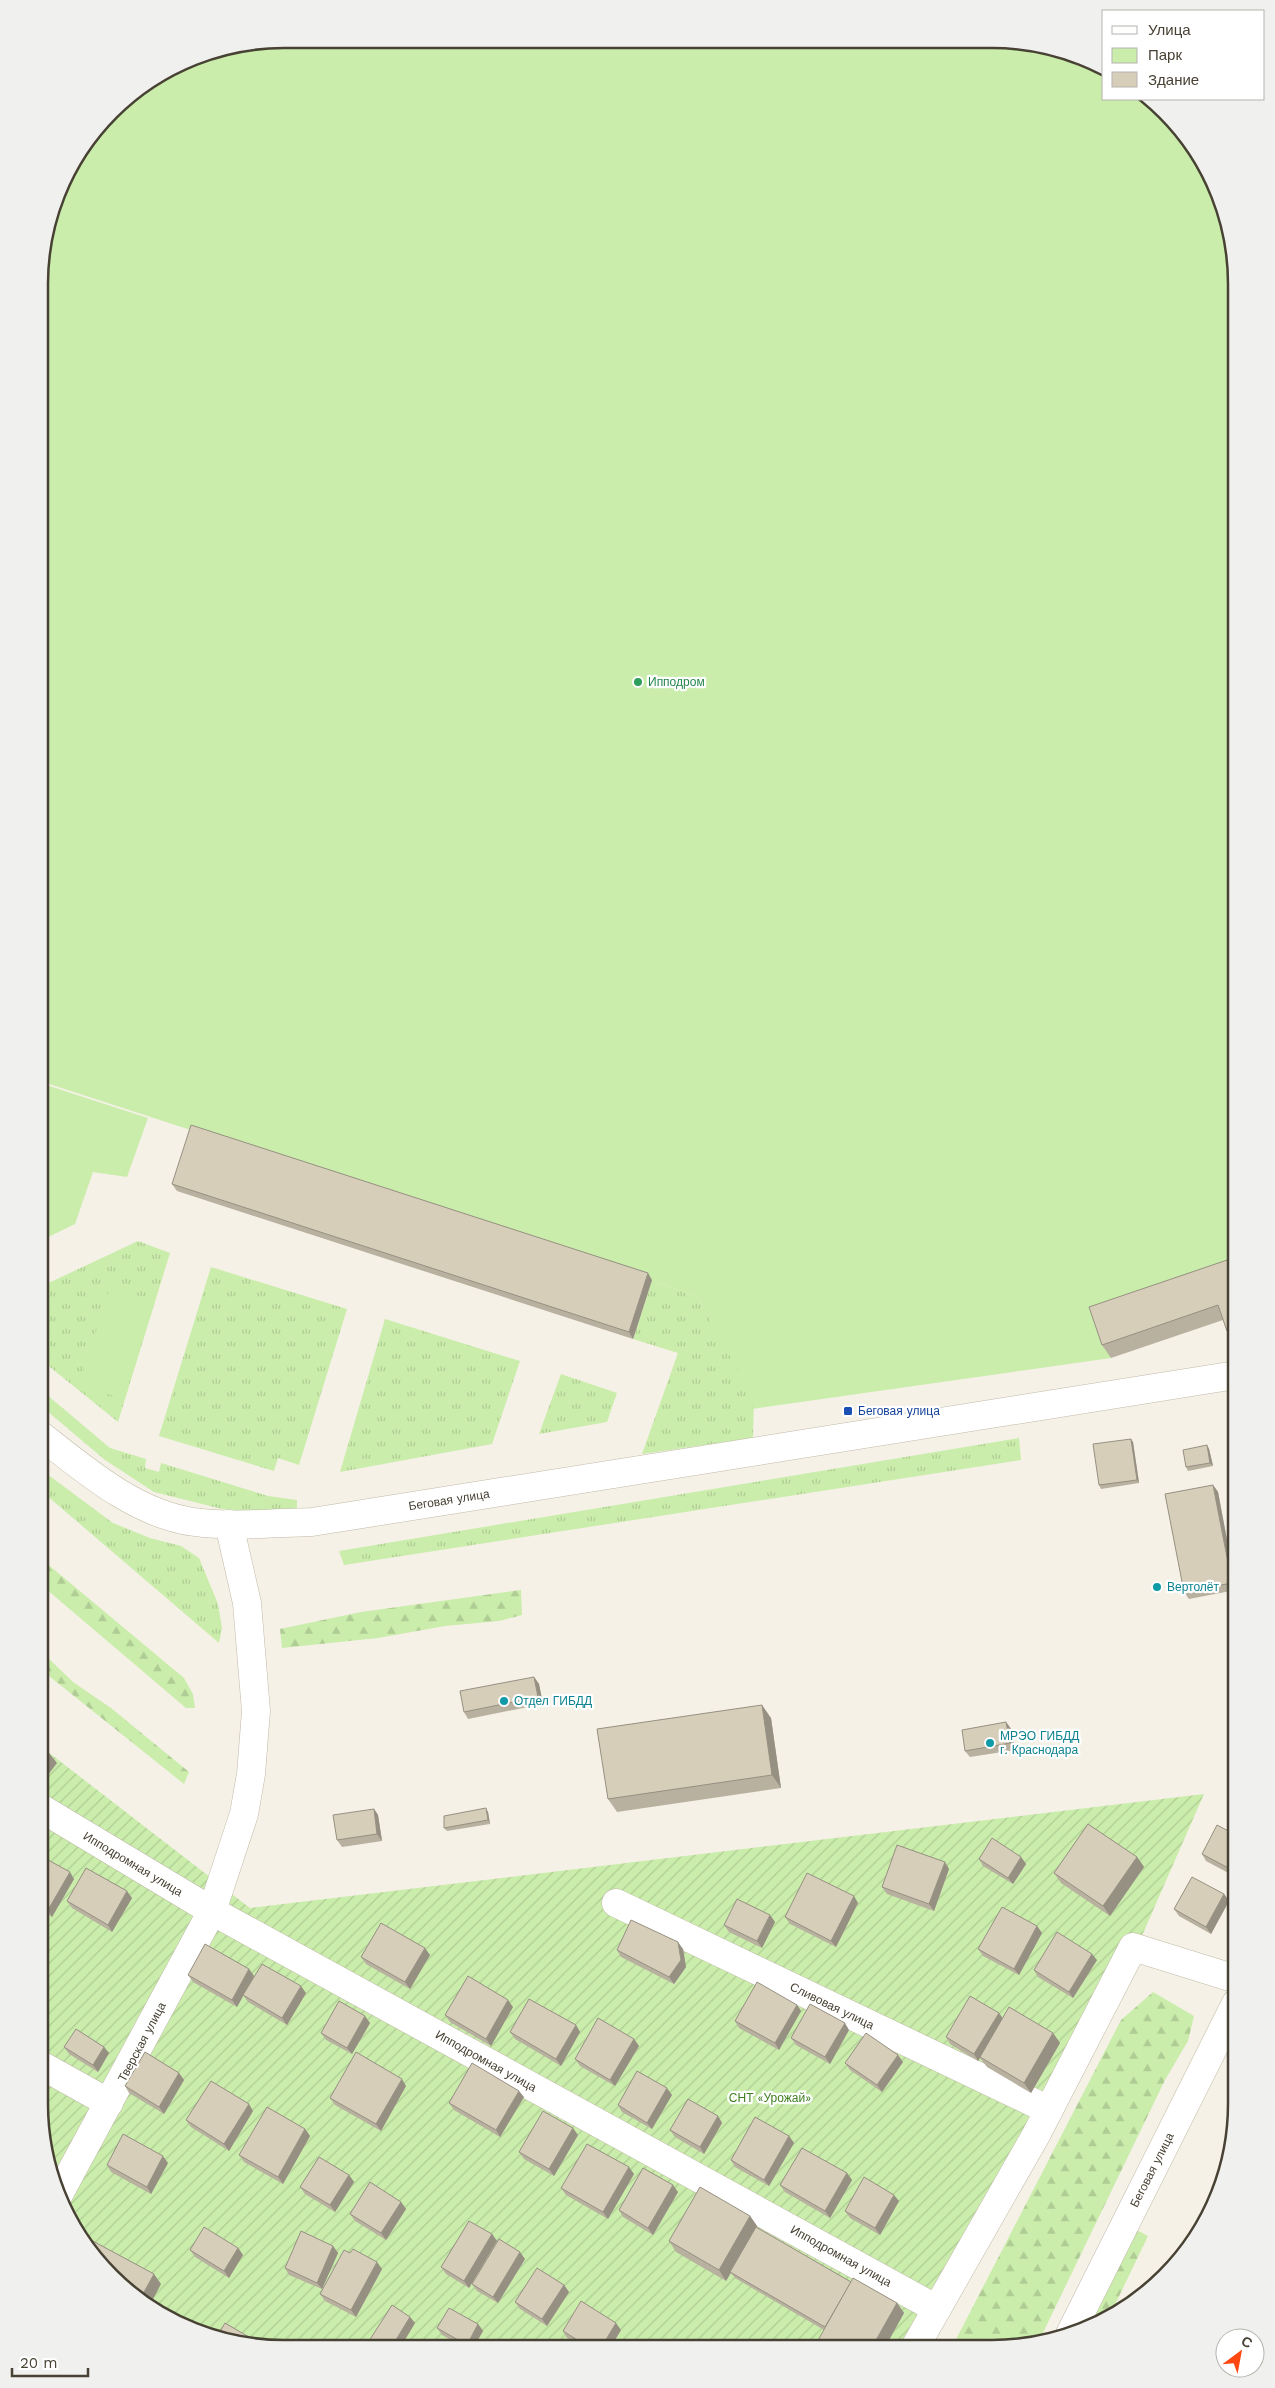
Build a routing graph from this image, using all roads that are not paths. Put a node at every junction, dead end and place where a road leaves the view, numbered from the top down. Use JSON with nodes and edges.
{"nodes":[{"id":1,"x":1228,"y":1376,"type":"edge"},
{"id":2,"x":48,"y":1440,"type":"edge"},
{"id":3,"x":230,"y":1524,"type":"junction"},
{"id":4,"x":48,"y":1812,"type":"edge"},
{"id":5,"x":616,"y":1903,"type":"dead end"},
{"id":6,"x":212,"y":1911,"type":"junction"},
{"id":7,"x":1228,"y":1977,"type":"edge"},
{"id":8,"x":1228,"y":2036,"type":"edge"},
{"id":9,"x":48,"y":2069,"type":"edge"},
{"id":10,"x":109,"y":2103,"type":"junction"},
{"id":11,"x":1049,"y":2110,"type":"junction"},
{"id":12,"x":63,"y":2188,"type":"edge"},
{"id":13,"x":937,"y":2309,"type":"junction"},
{"id":14,"x":1075,"y":2325,"type":"edge"},
{"id":15,"x":919,"y":2340,"type":"edge"}],
"edges":[{"from":1,"to":3,"type":"street","name":"Беговая улица"},
{"from":2,"to":3,"type":"street","name":"Беговая улица"},
{"from":3,"to":6,"type":"street","name":"Тверская улица"},
{"from":4,"to":6,"type":"street","name":"Ипподромная улица"},
{"from":5,"to":11,"type":"street","name":"Сливовая улица"},
{"from":6,"to":10,"type":"street","name":"Тверская улица"},
{"from":6,"to":13,"type":"street","name":"Ипподромная улица"},
{"from":7,"to":11,"type":"street"},
{"from":8,"to":14,"type":"street","name":"Беговая улица"},
{"from":9,"to":10,"type":"street"},
{"from":10,"to":12,"type":"street","name":"Тверская улица"},
{"from":11,"to":13,"type":"street"},
{"from":13,"to":15,"type":"street"}]}
